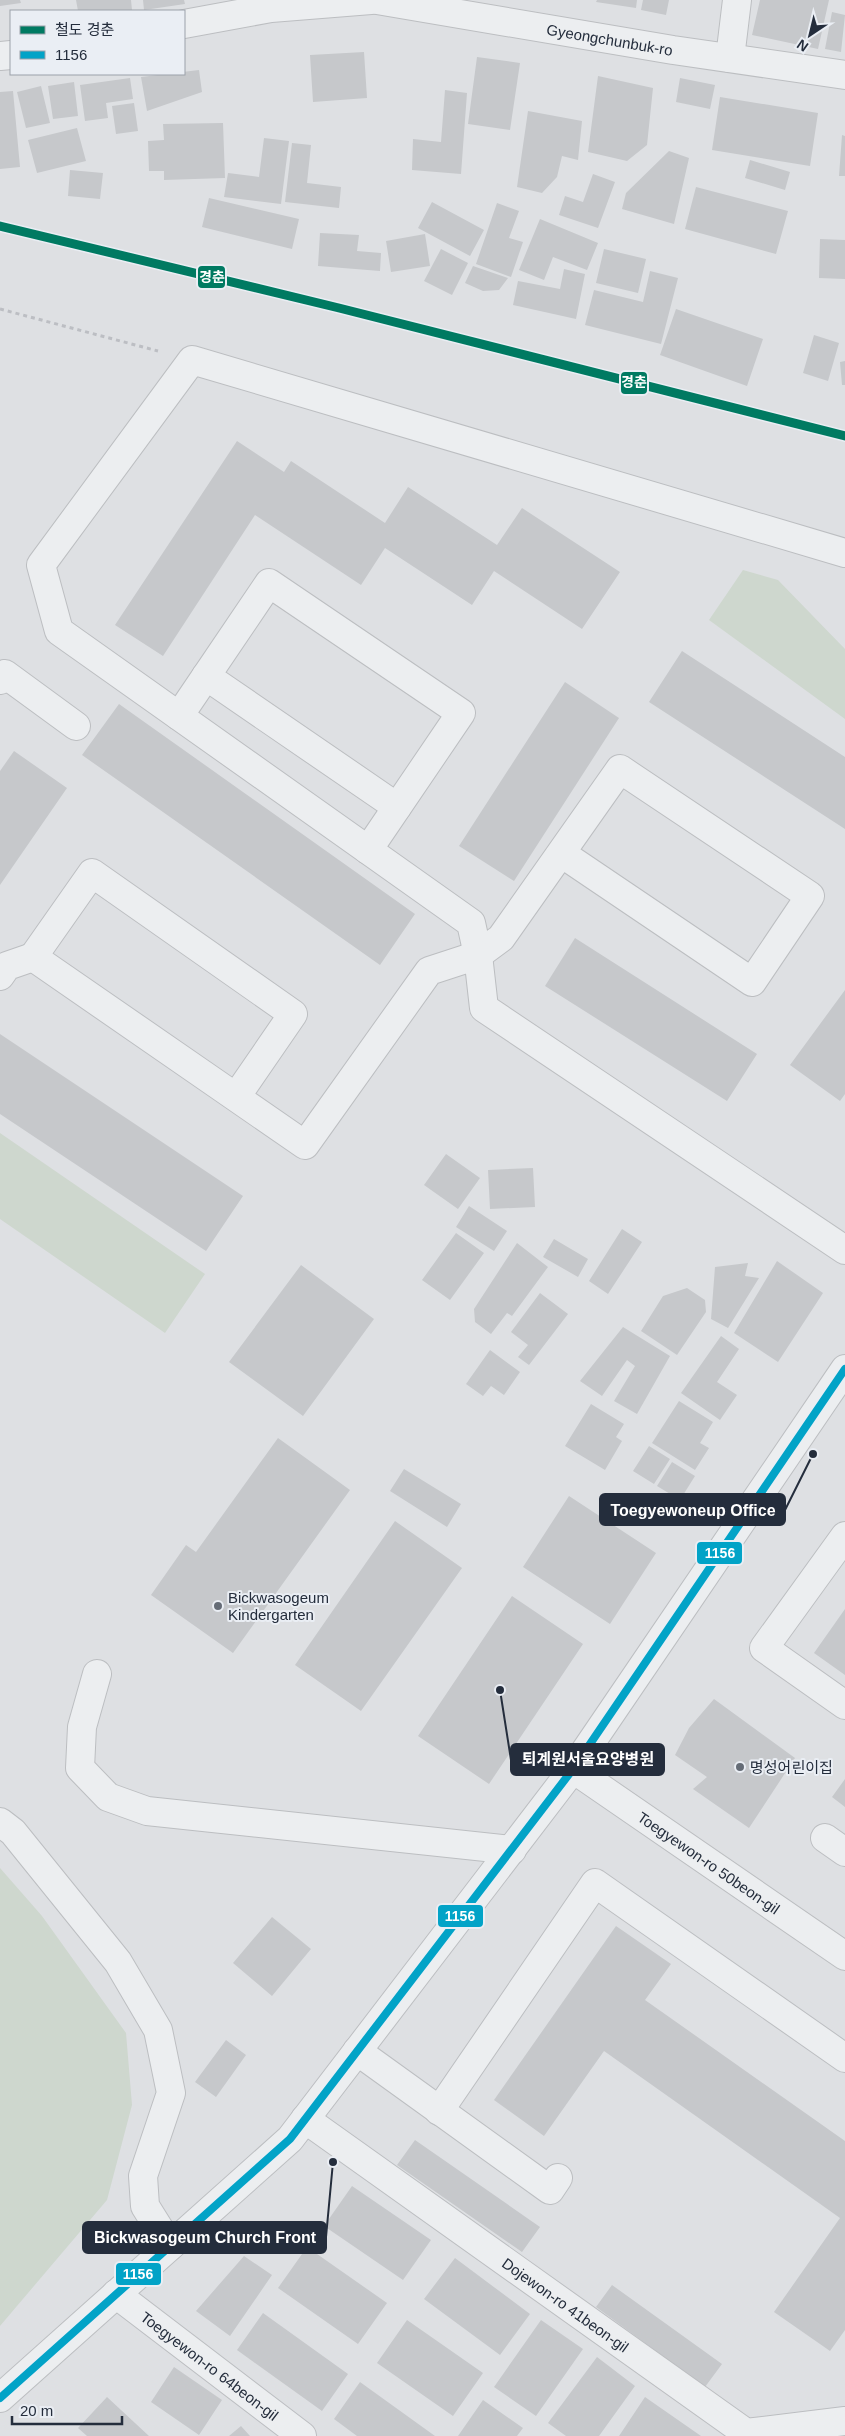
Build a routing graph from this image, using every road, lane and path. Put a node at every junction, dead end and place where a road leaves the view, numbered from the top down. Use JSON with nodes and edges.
{"nodes":[{"id":1,"x":371,"y":0,"type":"edge"},
{"id":2,"x":377,"y":0,"type":"edge"},
{"id":3,"x":737,"y":0,"type":"edge"},
{"id":4,"x":254,"y":5,"type":"edge"},
{"id":5,"x":185,"y":24,"type":"edge"},
{"id":6,"x":730,"y":58,"type":"junction"},
{"id":7,"x":845,"y":75,"type":"edge"},
{"id":8,"x":0,"y":309,"type":"edge"},
{"id":9,"x":192,"y":360,"type":"junction"},
{"id":10,"x":845,"y":553,"type":"edge"},
{"id":11,"x":206,"y":676,"type":"junction"},
{"id":12,"x":0,"y":680,"type":"edge"},
{"id":13,"x":179,"y":716,"type":"junction"},
{"id":14,"x":76,"y":726,"type":"dead end"},
{"id":15,"x":397,"y":807,"type":"junction"},
{"id":16,"x":368,"y":850,"type":"junction"},
{"id":17,"x":561,"y":853,"type":"junction"},
{"id":18,"x":478,"y":954,"type":"junction"},
{"id":19,"x":34,"y":957,"type":"junction"},
{"id":20,"x":0,"y":976,"type":"edge"},
{"id":21,"x":236,"y":1097,"type":"junction"},
{"id":22,"x":845,"y":1250,"type":"edge"},
{"id":23,"x":845,"y":1369,"type":"edge"},
{"id":24,"x":845,"y":1536,"type":"edge"},
{"id":25,"x":97,"y":1674,"type":"dead end"},
{"id":26,"x":845,"y":1705,"type":"edge"},
{"id":27,"x":573,"y":1769,"type":"junction"},
{"id":28,"x":0,"y":1822,"type":"edge"},
{"id":29,"x":512,"y":1850,"type":"junction"},
{"id":30,"x":845,"y":1956,"type":"edge"},
{"id":31,"x":357,"y":2051,"type":"junction"},
{"id":32,"x":845,"y":2058,"type":"edge"},
{"id":33,"x":440,"y":2111,"type":"junction"},
{"id":34,"x":305,"y":2119,"type":"junction"},
{"id":35,"x":558,"y":2178,"type":"dead end"},
{"id":36,"x":170,"y":2246,"type":"junction"},
{"id":37,"x":116,"y":2294,"type":"junction"},
{"id":38,"x":0,"y":2398,"type":"edge"},
{"id":39,"x":845,"y":2421,"type":"edge"},
{"id":40,"x":302,"y":2436,"type":"edge"}],
"edges":[{"from":1,"to":4,"type":"street"},
{"from":2,"to":6,"type":"street","name":"Gyeongchunbuk-ro"},
{"from":3,"to":6,"type":"street"},
{"from":4,"to":5,"type":"street"},
{"from":6,"to":7,"type":"street","name":"Gyeongchunbuk-ro"},
{"from":8,"to":9,"type":"path"},
{"from":9,"to":10,"type":"street"},
{"from":9,"to":13,"type":"street"},
{"from":11,"to":13,"type":"street"},
{"from":11,"to":15,"type":"street"},
{"from":11,"to":15,"type":"street"},
{"from":12,"to":14,"type":"street"},
{"from":13,"to":16,"type":"street"},
{"from":15,"to":16,"type":"street"},
{"from":16,"to":18,"type":"street"},
{"from":17,"to":17,"type":"street"},
{"from":17,"to":18,"type":"street"},
{"from":18,"to":21,"type":"street"},
{"from":18,"to":22,"type":"street"},
{"from":19,"to":20,"type":"street"},
{"from":19,"to":21,"type":"street"},
{"from":19,"to":21,"type":"street"},
{"from":23,"to":27,"type":"street"},
{"from":24,"to":26,"type":"street"},
{"from":25,"to":29,"type":"street"},
{"from":27,"to":29,"type":"street"},
{"from":27,"to":30,"type":"street","name":"Toegyewon-ro 50beon-gil"},
{"from":28,"to":36,"type":"street"},
{"from":29,"to":31,"type":"street"},
{"from":31,"to":33,"type":"street"},
{"from":31,"to":34,"type":"street"},
{"from":32,"to":33,"type":"street"},
{"from":33,"to":35,"type":"street"},
{"from":34,"to":36,"type":"street"},
{"from":34,"to":39,"type":"street","name":"Dojewon-ro 41beon-gil"},
{"from":36,"to":37,"type":"street"},
{"from":37,"to":38,"type":"street"},
{"from":37,"to":40,"type":"street","name":"Toegyewon-ro 64beon-gil"}]}
